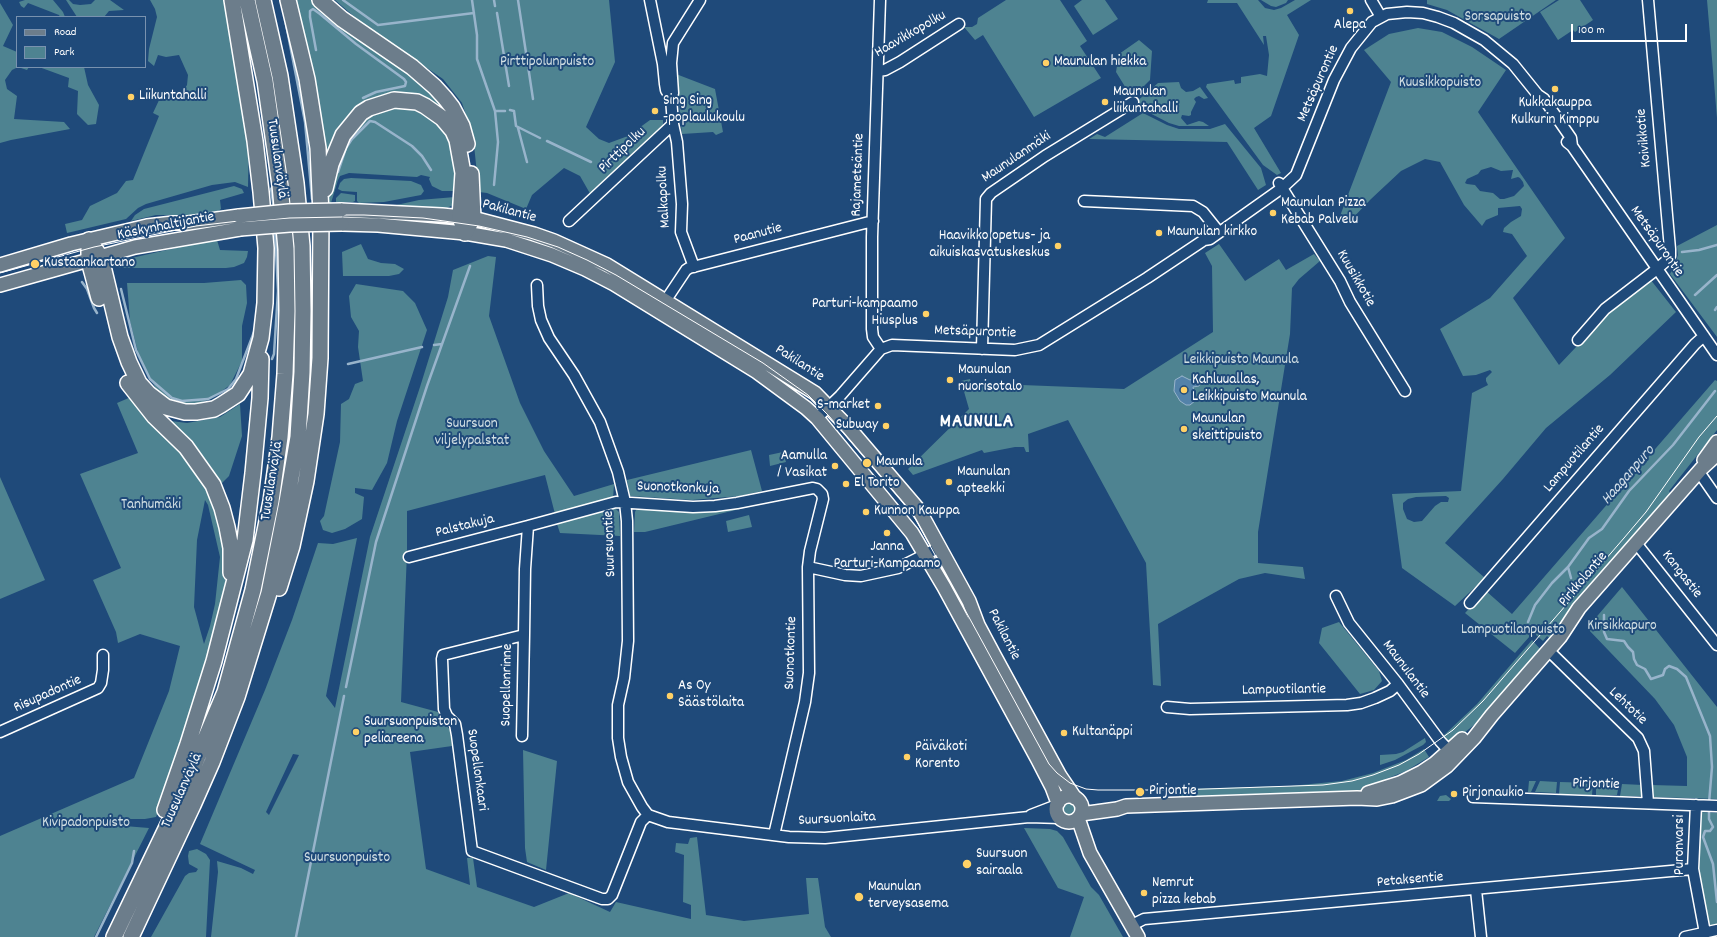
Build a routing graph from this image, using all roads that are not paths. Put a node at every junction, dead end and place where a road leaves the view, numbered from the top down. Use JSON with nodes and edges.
{"nodes":[{"id":1,"x":232,"y":0,"type":"edge"},
{"id":2,"x":247,"y":0,"type":"edge"},
{"id":3,"x":263,"y":0,"type":"edge"},
{"id":4,"x":288,"y":0,"type":"edge"},
{"id":5,"x":320,"y":0,"type":"edge"},
{"id":6,"x":650,"y":0,"type":"edge"},
{"id":7,"x":700,"y":0,"type":"edge"},
{"id":8,"x":880,"y":0,"type":"edge"},
{"id":9,"x":1371,"y":0,"type":"edge"},
{"id":10,"x":1648,"y":0,"type":"edge"},
{"id":11,"x":1381,"y":17,"type":"junction"},
{"id":12,"x":959,"y":24,"type":"dead end"},
{"id":13,"x":878,"y":71,"type":"junction"},
{"id":14,"x":671,"y":98,"type":"junction"},
{"id":15,"x":1133,"y":102,"type":"dead end"},
{"id":16,"x":673,"y":124,"type":"junction"},
{"id":17,"x":1281,"y":186,"type":"junction"},
{"id":18,"x":1084,"y":201,"type":"dead end"},
{"id":19,"x":341,"y":210,"type":"joint"},
{"id":20,"x":321,"y":215,"type":"junction"},
{"id":21,"x":467,"y":218,"type":"junction"},
{"id":22,"x":569,"y":221,"type":"dead end"},
{"id":23,"x":873,"y":221,"type":"junction"},
{"id":24,"x":239,"y":223,"type":"junction"},
{"id":25,"x":342,"y":224,"type":"joint"},
{"id":26,"x":1218,"y":230,"type":"junction"},
{"id":27,"x":465,"y":233,"type":"junction"},
{"id":28,"x":89,"y":240,"type":"junction"},
{"id":29,"x":95,"y":259,"type":"junction"},
{"id":30,"x":0,"y":265,"type":"edge"},
{"id":31,"x":694,"y":267,"type":"junction"},
{"id":32,"x":1657,"y":269,"type":"junction"},
{"id":33,"x":537,"y":284,"type":"dead end"},
{"id":34,"x":0,"y":286,"type":"edge"},
{"id":35,"x":666,"y":300,"type":"junction"},
{"id":36,"x":1704,"y":336,"type":"junction"},
{"id":37,"x":261,"y":338,"type":"junction"},
{"id":38,"x":1578,"y":340,"type":"dead end"},
{"id":39,"x":881,"y":349,"type":"junction"},
{"id":40,"x":982,"y":349,"type":"junction"},
{"id":41,"x":1717,"y":355,"type":"edge"},
{"id":42,"x":1405,"y":391,"type":"dead end"},
{"id":43,"x":829,"y":407,"type":"junction"},
{"id":44,"x":817,"y":418,"type":"junction"},
{"id":45,"x":1717,"y":442,"type":"edge"},
{"id":46,"x":1717,"y":454,"type":"edge"},
{"id":47,"x":1700,"y":470,"type":"junction"},
{"id":48,"x":822,"y":494,"type":"joint"},
{"id":49,"x":1717,"y":498,"type":"edge"},
{"id":50,"x":625,"y":502,"type":"junction"},
{"id":51,"x":528,"y":526,"type":"junction"},
{"id":52,"x":1636,"y":543,"type":"junction"},
{"id":53,"x":940,"y":547,"type":"junction"},
{"id":54,"x":925,"y":555,"type":"junction"},
{"id":55,"x":409,"y":556,"type":"dead end"},
{"id":56,"x":808,"y":567,"type":"junction"},
{"id":57,"x":1336,"y":596,"type":"dead end"},
{"id":58,"x":1470,"y":603,"type":"dead end"},
{"id":59,"x":228,"y":612,"type":"junction"},
{"id":60,"x":524,"y":635,"type":"junction"},
{"id":61,"x":1717,"y":645,"type":"edge"},
{"id":62,"x":1548,"y":650,"type":"junction"},
{"id":63,"x":103,"y":655,"type":"dead end"},
{"id":64,"x":1398,"y":684,"type":"junction"},
{"id":65,"x":237,"y":697,"type":"junction"},
{"id":66,"x":1167,"y":706,"type":"dead end"},
{"id":67,"x":0,"y":732,"type":"edge"},
{"id":68,"x":522,"y":736,"type":"dead end"},
{"id":69,"x":1452,"y":755,"type":"junction"},
{"id":70,"x":1473,"y":797,"type":"dead end"},
{"id":71,"x":1648,"y":803,"type":"junction"},
{"id":72,"x":1708,"y":805,"type":"edge"},
{"id":73,"x":1078,"y":808,"type":"junction"},
{"id":74,"x":1059,"y":811,"type":"junction"},
{"id":75,"x":648,"y":815,"type":"junction"},
{"id":76,"x":774,"y":835,"type":"junction"},
{"id":77,"x":1090,"y":853,"type":"junction"},
{"id":78,"x":1693,"y":870,"type":"junction"},
{"id":79,"x":1476,"y":890,"type":"junction"},
{"id":80,"x":124,"y":916,"type":"junction"},
{"id":81,"x":1135,"y":931,"type":"edge"},
{"id":82,"x":1712,"y":932,"type":"edge"},
{"id":83,"x":114,"y":937,"type":"edge"},
{"id":84,"x":131,"y":937,"type":"edge"},
{"id":85,"x":1481,"y":937,"type":"edge"},
{"id":86,"x":1685,"y":937,"type":"edge"}],
"edges":[{"from":1,"to":37,"type":"highway"},
{"from":2,"to":80,"type":"highway","name":"Tuusulanväylä"},
{"from":3,"to":65,"type":"highway","name":"Tuusulanväylä"},
{"from":4,"to":20,"type":"highway"},
{"from":5,"to":21,"type":"highway"},
{"from":6,"to":14,"type":"street"},
{"from":7,"to":14,"type":"street"},
{"from":8,"to":13,"type":"street","name":"Rajametsäntie"},
{"from":9,"to":11,"type":"street"},
{"from":10,"to":32,"type":"street","name":"Koivikkotie"},
{"from":11,"to":17,"type":"street","name":"Metsäpurontie"},
{"from":11,"to":32,"type":"street","name":"Metsäpurontie"},
{"from":12,"to":13,"type":"street","name":"Haavikkopolku"},
{"from":13,"to":23,"type":"street","name":"Rajametsäntie"},
{"from":14,"to":16,"type":"street"},
{"from":15,"to":40,"type":"street","name":"Maunulanmäki"},
{"from":16,"to":22,"type":"street","name":"Pirttipolku"},
{"from":16,"to":31,"type":"street","name":"Malkapolku"},
{"from":17,"to":26,"type":"street","name":"Metsäpurontie"},
{"from":17,"to":42,"type":"street","name":"Kuusikkotie"},
{"from":18,"to":26,"type":"street"},
{"from":19,"to":21,"type":"main road","name":"Pakilantie"},
{"from":19,"to":24,"type":"main road","name":"Käskynhaltijantie","bridge":true},
{"from":20,"to":21,"type":"highway"},
{"from":20,"to":65,"type":"highway"},
{"from":21,"to":27,"type":"highway"},
{"from":21,"to":35,"type":"main road","name":"Pakilantie"},
{"from":23,"to":31,"type":"street","name":"Paanutie"},
{"from":23,"to":39,"type":"street","name":"Rajametsäntie"},
{"from":24,"to":25,"type":"main road","name":"Käskynhaltijantie","bridge":true},
{"from":24,"to":28,"type":"main road","name":"Käskynhaltijantie"},
{"from":24,"to":29,"type":"main road","name":"Käskynhaltijantie"},
{"from":25,"to":27,"type":"main road","name":"Pakilantie"},
{"from":26,"to":40,"type":"street","name":"Metsäpurontie"},
{"from":27,"to":44,"type":"main road","name":"Pakilantie"},
{"from":28,"to":29,"type":"highway"},
{"from":28,"to":30,"type":"main road","name":"Käskynhaltijantie"},
{"from":29,"to":34,"type":"main road","name":"Käskynhaltijantie"},
{"from":29,"to":37,"type":"highway"},
{"from":29,"to":59,"type":"highway"},
{"from":31,"to":35,"type":"street","name":"Paanutie"},
{"from":32,"to":36,"type":"street","name":"Metsäpurontie"},
{"from":32,"to":38,"type":"street","name":"Koivikkotie"},
{"from":33,"to":50,"type":"street","name":"Suursuontie"},
{"from":35,"to":43,"type":"main road","name":"Pakilantie"},
{"from":36,"to":41,"type":"street","name":"Metsäpurontie"},
{"from":36,"to":58,"type":"street","name":"Lampuotilantie"},
{"from":37,"to":59,"type":"highway"},
{"from":39,"to":40,"type":"street","name":"Metsäpurontie"},
{"from":39,"to":43,"type":"street"},
{"from":43,"to":44,"type":"street"},
{"from":43,"to":53,"type":"main road","name":"Pakilantie"},
{"from":44,"to":54,"type":"main road","name":"Pakilantie"},
{"from":45,"to":47,"type":"main road","name":"Pirkkolantie"},
{"from":46,"to":47,"type":"main road","name":"Pirkkolantie"},
{"from":47,"to":49,"type":"street"},
{"from":47,"to":52,"type":"main road","name":"Pirkkolantie"},
{"from":48,"to":50,"type":"street","name":"Suonotkonkuja"},
{"from":48,"to":56,"type":"street","name":"Suonotkontie"},
{"from":50,"to":51,"type":"street"},
{"from":50,"to":75,"type":"street","name":"Suursuontie"},
{"from":51,"to":55,"type":"street","name":"Palstakuja"},
{"from":51,"to":60,"type":"street"},
{"from":52,"to":61,"type":"street","name":"Kangastie"},
{"from":52,"to":62,"type":"main road","name":"Pirkkolantie"},
{"from":53,"to":54,"type":"street"},
{"from":53,"to":73,"type":"main road","name":"Pakilantie"},
{"from":54,"to":56,"type":"street"},
{"from":54,"to":74,"type":"main road","name":"Pakilantie"},
{"from":56,"to":76,"type":"street","name":"Suonotkontie"},
{"from":57,"to":64,"type":"street","name":"Maunulantie"},
{"from":59,"to":80,"type":"highway"},
{"from":60,"to":68,"type":"street","name":"Suopellonrinne"},
{"from":60,"to":75,"type":"street","name":"Suopellonkaari"},
{"from":62,"to":69,"type":"main road","name":"Pirkkolantie"},
{"from":62,"to":71,"type":"street","name":"Lehtotie"},
{"from":63,"to":67,"type":"street","name":"Risupadontie"},
{"from":64,"to":66,"type":"street","name":"Lampuotilantie"},
{"from":64,"to":69,"type":"street","name":"Maunulantie"},
{"from":65,"to":84,"type":"highway","name":"Tuusulanväylä"},
{"from":69,"to":73,"type":"main road"},
{"from":70,"to":71,"type":"street","name":"Pirjontie"},
{"from":71,"to":72,"type":"street","name":"Pirjontie"},
{"from":72,"to":78,"type":"street","name":"Puronvarsi"},
{"from":73,"to":74,"type":"main road"},
{"from":73,"to":74,"type":"main road"},
{"from":73,"to":77,"type":"main road","name":"Pakilantie"},
{"from":74,"to":76,"type":"street","name":"Suursuonlaita"},
{"from":74,"to":77,"type":"main road","name":"Pakilantie"},
{"from":75,"to":76,"type":"street","name":"Suursuonlaita"},
{"from":77,"to":81,"type":"main road","name":"Pakilantie"},
{"from":78,"to":79,"type":"street","name":"Petaksentie"},
{"from":78,"to":82,"type":"street","name":"Puronvarsi"},
{"from":79,"to":81,"type":"street","name":"Petaksentie"},
{"from":79,"to":85,"type":"street"},
{"from":80,"to":83,"type":"highway","name":"Tuusulanväylä"},
{"from":82,"to":86,"type":"street"}]}
